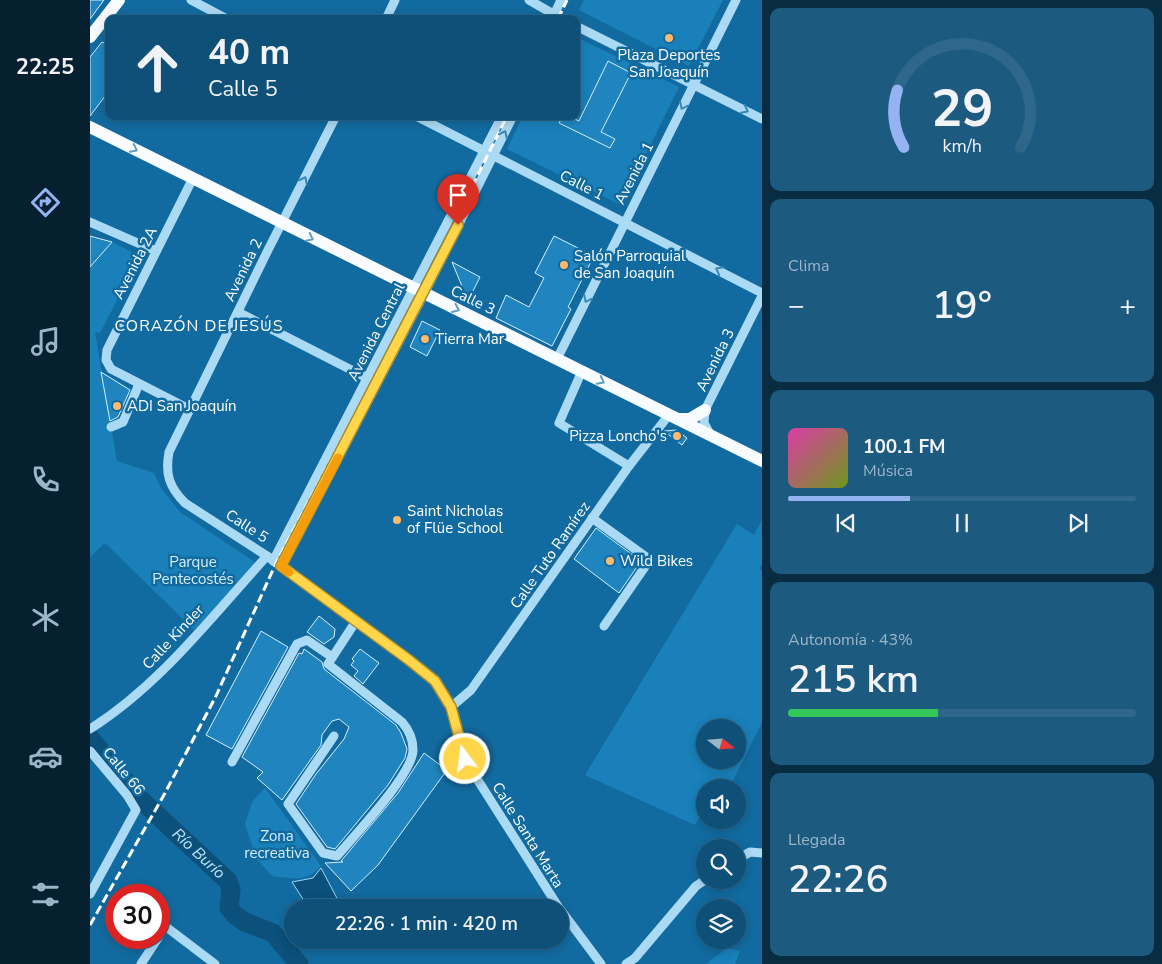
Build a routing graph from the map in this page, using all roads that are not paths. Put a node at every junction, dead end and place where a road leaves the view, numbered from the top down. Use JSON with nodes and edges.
{"nodes":[{"id":1,"x":119,"y":0,"type":"edge"},
{"id":2,"x":190,"y":0,"type":"edge"},
{"id":3,"x":395,"y":0,"type":"edge"},
{"id":4,"x":528,"y":0,"type":"edge"},
{"id":5,"x":561,"y":0,"type":"edge"},
{"id":6,"x":736,"y":0,"type":"edge"},
{"id":7,"x":107,"y":15,"type":"edge"},
{"id":8,"x":219,"y":15,"type":"edge"},
{"id":9,"x":388,"y":15,"type":"edge"},
{"id":10,"x":553,"y":15,"type":"edge"},
{"id":11,"x":557,"y":15,"type":"edge"},
{"id":12,"x":105,"y":18,"type":"edge"},
{"id":13,"x":580,"y":28,"type":"edge"},
{"id":14,"x":90,"y":37,"type":"edge"},
{"id":15,"x":693,"y":85,"type":"junction"},
{"id":16,"x":762,"y":119,"type":"edge"},
{"id":17,"x":334,"y":120,"type":"edge"},
{"id":18,"x":424,"y":120,"type":"edge"},
{"id":19,"x":500,"y":120,"type":"edge"},
{"id":20,"x":510,"y":120,"type":"edge"},
{"id":21,"x":90,"y":127,"type":"edge"},
{"id":22,"x":488,"y":153,"type":"junction"},
{"id":23,"x":193,"y":178,"type":"junction"},
{"id":24,"x":90,"y":222,"type":"edge"},
{"id":25,"x":626,"y":222,"type":"junction"},
{"id":26,"x":282,"y":224,"type":"junction"},
{"id":27,"x":156,"y":252,"type":"junction"},
{"id":28,"x":419,"y":292,"type":"junction"},
{"id":29,"x":762,"y":295,"type":"edge"},
{"id":30,"x":238,"y":312,"type":"junction"},
{"id":31,"x":557,"y":359,"type":"junction"},
{"id":32,"x":582,"y":371,"type":"junction"},
{"id":33,"x":367,"y":378,"type":"junction"},
{"id":34,"x":377,"y":382,"type":"junction"},
{"id":35,"x":140,"y":384,"type":"junction"},
{"id":36,"x":189,"y":409,"type":"junction"},
{"id":37,"x":705,"y":410,"type":"junction"},
{"id":38,"x":672,"y":417,"type":"junction"},
{"id":39,"x":111,"y":427,"type":"dead end"},
{"id":40,"x":711,"y":436,"type":"junction"},
{"id":41,"x":762,"y":462,"type":"edge"},
{"id":42,"x":166,"y":466,"type":"joint"},
{"id":43,"x":629,"y":466,"type":"junction"},
{"id":44,"x":592,"y":518,"type":"junction"},
{"id":45,"x":274,"y":561,"type":"junction"},
{"id":46,"x":356,"y":620,"type":"junction"},
{"id":47,"x":604,"y":626,"type":"dead end"},
{"id":48,"x":332,"y":657,"type":"junction"},
{"id":49,"x":444,"y":693,"type":"joint"},
{"id":50,"x":451,"y":707,"type":"junction"},
{"id":51,"x":91,"y":729,"type":"edge"},
{"id":52,"x":334,"y":736,"type":"dead end"},
{"id":53,"x":90,"y":751,"type":"edge"},
{"id":54,"x":232,"y":762,"type":"dead end"},
{"id":55,"x":746,"y":854,"type":"edge"},
{"id":56,"x":762,"y":854,"type":"edge"},
{"id":57,"x":696,"y":886,"type":"edge"},
{"id":58,"x":90,"y":894,"type":"edge"},
{"id":59,"x":553,"y":899,"type":"edge"},
{"id":60,"x":569,"y":921,"type":"edge"},
{"id":61,"x":170,"y":930,"type":"edge"},
{"id":62,"x":150,"y":949,"type":"edge"},
{"id":63,"x":634,"y":961,"type":"edge"},
{"id":64,"x":141,"y":964,"type":"edge"},
{"id":65,"x":215,"y":964,"type":"edge"},
{"id":66,"x":601,"y":964,"type":"edge"},
{"id":67,"x":626,"y":964,"type":"edge"}],
"edges":[{"from":1,"to":7,"type":"main road"},
{"from":2,"to":8,"type":"street"},
{"from":3,"to":9,"type":"street"},
{"from":4,"to":10,"type":"street"},
{"from":5,"to":11,"type":"street"},
{"from":6,"to":15,"type":"street","name":"Avenida 1"},
{"from":12,"to":14,"type":"main road"},
{"from":13,"to":15,"type":"street"},
{"from":15,"to":16,"type":"street","one_way":true},
{"from":15,"to":25,"type":"street","name":"Avenida 1","one_way":true},
{"from":26,"to":17,"type":"street","name":"Avenida 2","one_way":true},
{"from":18,"to":22,"type":"street","name":"Calle 1"},
{"from":19,"to":22,"type":"street","name":"Avenida Central"},
{"from":22,"to":20,"type":"street","name":"Avenida Central","one_way":true},
{"from":21,"to":23,"type":"main road","name":"Calle 3","one_way":true},
{"from":22,"to":25,"type":"street","name":"Calle 1"},
{"from":22,"to":28,"type":"street","name":"Avenida Central"},
{"from":23,"to":26,"type":"main road","name":"Calle 3"},
{"from":23,"to":27,"type":"street","name":"Avenida 2A"},
{"from":24,"to":27,"type":"street"},
{"from":29,"to":25,"type":"street","name":"Calle 1","one_way":true},
{"from":25,"to":31,"type":"street","name":"Avenida 1","one_way":true},
{"from":26,"to":28,"type":"main road","name":"Calle 3","one_way":true},
{"from":26,"to":30,"type":"street","name":"Avenida 2"},
{"from":27,"to":35,"type":"street","name":"Avenida 2A"},
{"from":28,"to":31,"type":"main road","name":"Calle 3","one_way":true},
{"from":28,"to":33,"type":"street","name":"Avenida Central"},
{"from":28,"to":34,"type":"street","name":"Avenida Central"},
{"from":29,"to":37,"type":"street","name":"Avenida 3"},
{"from":30,"to":33,"type":"street"},
{"from":30,"to":36,"type":"street","name":"Avenida 2"},
{"from":31,"to":32,"type":"main road","name":"Calle 3"},
{"from":32,"to":38,"type":"main road","name":"Calle 3","one_way":true},
{"from":32,"to":43,"type":"street"},
{"from":33,"to":34,"type":"street"},
{"from":33,"to":45,"type":"street","name":"Avenida Central"},
{"from":34,"to":45,"type":"street","name":"Avenida Central"},
{"from":35,"to":36,"type":"street"},
{"from":35,"to":39,"type":"street"},
{"from":36,"to":42,"type":"street","name":"Avenida 2"},
{"from":37,"to":38,"type":"main road"},
{"from":37,"to":40,"type":"street","name":"Avenida 3"},
{"from":38,"to":40,"type":"main road","name":"Calle 3"},
{"from":38,"to":43,"type":"street","name":"Calle Tuto Ramírez"},
{"from":40,"to":41,"type":"main road","name":"Calle 3"},
{"from":42,"to":45,"type":"street","name":"Calle 5"},
{"from":43,"to":44,"type":"street","name":"Calle Tuto Ramírez"},
{"from":44,"to":47,"type":"street"},
{"from":44,"to":50,"type":"street","name":"Calle Tuto Ramírez"},
{"from":45,"to":46,"type":"street","name":"Calle 5"},
{"from":45,"to":51,"type":"street","name":"Calle Kinder"},
{"from":46,"to":48,"type":"street"},
{"from":46,"to":49,"type":"street","name":"Calle 5"},
{"from":48,"to":52,"type":"street"},
{"from":48,"to":54,"type":"street"},
{"from":49,"to":50,"type":"street","name":"Calle Santa Marta"},
{"from":50,"to":59,"type":"street","name":"Calle Santa Marta"},
{"from":53,"to":58,"type":"street","name":"Calle 66"},
{"from":55,"to":56,"type":"street"},
{"from":57,"to":63,"type":"street"},
{"from":60,"to":66,"type":"street","name":"Calle Santa Marta"},
{"from":61,"to":65,"type":"street"},
{"from":62,"to":64,"type":"street"},
{"from":63,"to":67,"type":"street"}]}
